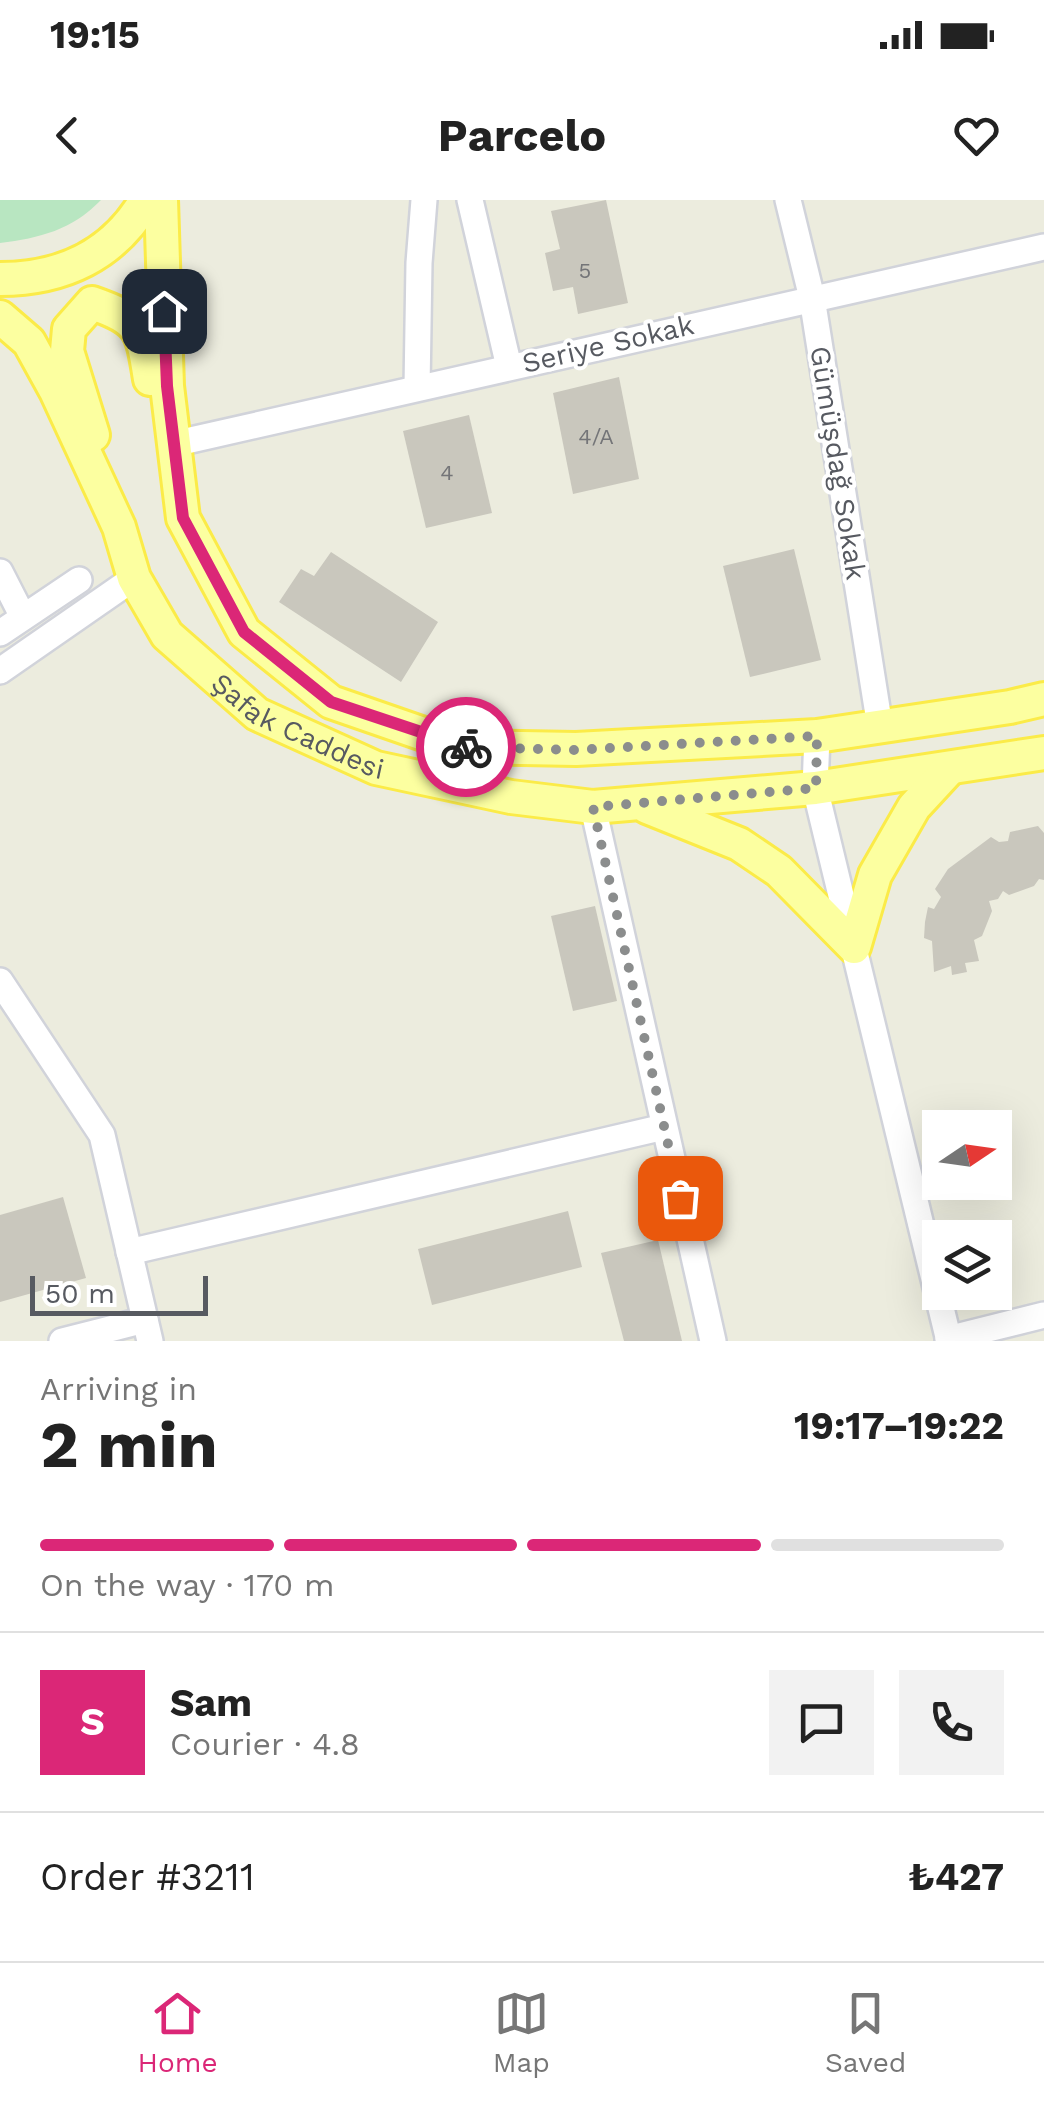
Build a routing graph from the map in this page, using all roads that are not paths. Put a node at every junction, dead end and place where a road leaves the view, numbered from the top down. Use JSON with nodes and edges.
{"nodes":[{"id":1,"x":146,"y":200,"type":"edge"},
{"id":2,"x":162,"y":200,"type":"edge"},
{"id":3,"x":424,"y":200,"type":"edge"},
{"id":4,"x":470,"y":200,"type":"edge"},
{"id":5,"x":788,"y":200,"type":"edge"},
{"id":6,"x":1044,"y":246,"type":"edge"},
{"id":7,"x":0,"y":279,"type":"edge"},
{"id":8,"x":812,"y":298,"type":"junction"},
{"id":9,"x":0,"y":318,"type":"edge"},
{"id":10,"x":508,"y":367,"type":"junction"},
{"id":11,"x":416,"y":388,"type":"junction"},
{"id":12,"x":172,"y":444,"type":"junction"},
{"id":13,"x":114,"y":518,"type":"junction"},
{"id":14,"x":0,"y":572,"type":"edge"},
{"id":15,"x":134,"y":578,"type":"junction"},
{"id":16,"x":79,"y":580,"type":"dead end"},
{"id":17,"x":23,"y":616,"type":"junction"},
{"id":18,"x":0,"y":633,"type":"edge"},
{"id":19,"x":0,"y":671,"type":"edge"},
{"id":20,"x":1044,"y":698,"type":"edge"},
{"id":21,"x":880,"y":727,"type":"junction"},
{"id":22,"x":817,"y":736,"type":"junction"},
{"id":23,"x":1044,"y":753,"type":"edge"},
{"id":24,"x":950,"y":768,"type":"junction"},
{"id":25,"x":816,"y":788,"type":"junction"},
{"id":26,"x":639,"y":803,"type":"junction"},
{"id":27,"x":593,"y":807,"type":"junction"},
{"id":28,"x":854,"y":947,"type":"junction"},
{"id":29,"x":1,"y":985,"type":"edge"},
{"id":30,"x":664,"y":1127,"type":"junction"},
{"id":31,"x":129,"y":1252,"type":"junction"},
{"id":32,"x":1044,"y":1315,"type":"edge"},
{"id":33,"x":148,"y":1331,"type":"edge"},
{"id":34,"x":948,"y":1340,"type":"edge"},
{"id":35,"x":62,"y":1341,"type":"edge"},
{"id":36,"x":713,"y":1341,"type":"edge"}],
"edges":[{"from":1,"to":7,"type":"main road"},
{"from":2,"to":12,"type":"main road","name":"Şafak Caddesi"},
{"from":3,"to":11,"type":"street"},
{"from":4,"to":10,"type":"street"},
{"from":5,"to":8,"type":"street","name":"Gümüşdağ Sokak"},
{"from":6,"to":8,"type":"street","name":"Seriye Sokak"},
{"from":8,"to":10,"type":"street","name":"Seriye Sokak"},
{"from":8,"to":21,"type":"street","name":"Gümüşdağ Sokak"},
{"from":9,"to":13,"type":"main road","name":"Şafak Caddesi"},
{"from":10,"to":11,"type":"street","name":"Seriye Sokak"},
{"from":11,"to":12,"type":"street","name":"Seriye Sokak"},
{"from":12,"to":13,"type":"main road"},
{"from":12,"to":22,"type":"main road","name":"Şafak Caddesi"},
{"from":13,"to":15,"type":"main road","name":"Şafak Caddesi"},
{"from":14,"to":17,"type":"street"},
{"from":15,"to":19,"type":"street"},
{"from":15,"to":27,"type":"main road","name":"Şafak Caddesi"},
{"from":16,"to":17,"type":"street"},
{"from":17,"to":18,"type":"street"},
{"from":20,"to":21,"type":"main road","name":"Şafak Caddesi"},
{"from":21,"to":22,"type":"main road","name":"Şafak Caddesi"},
{"from":22,"to":25,"type":"street"},
{"from":23,"to":24,"type":"main road","name":"Şafak Caddesi"},
{"from":24,"to":25,"type":"main road","name":"Şafak Caddesi"},
{"from":24,"to":28,"type":"main road"},
{"from":25,"to":26,"type":"main road","name":"Şafak Caddesi"},
{"from":25,"to":28,"type":"street"},
{"from":26,"to":27,"type":"main road","name":"Şafak Caddesi"},
{"from":26,"to":28,"type":"main road"},
{"from":27,"to":30,"type":"street"},
{"from":28,"to":34,"type":"street"},
{"from":29,"to":31,"type":"street"},
{"from":30,"to":31,"type":"street"},
{"from":30,"to":36,"type":"street"},
{"from":31,"to":33,"type":"street"},
{"from":32,"to":34,"type":"street"},
{"from":33,"to":35,"type":"street"}]}
